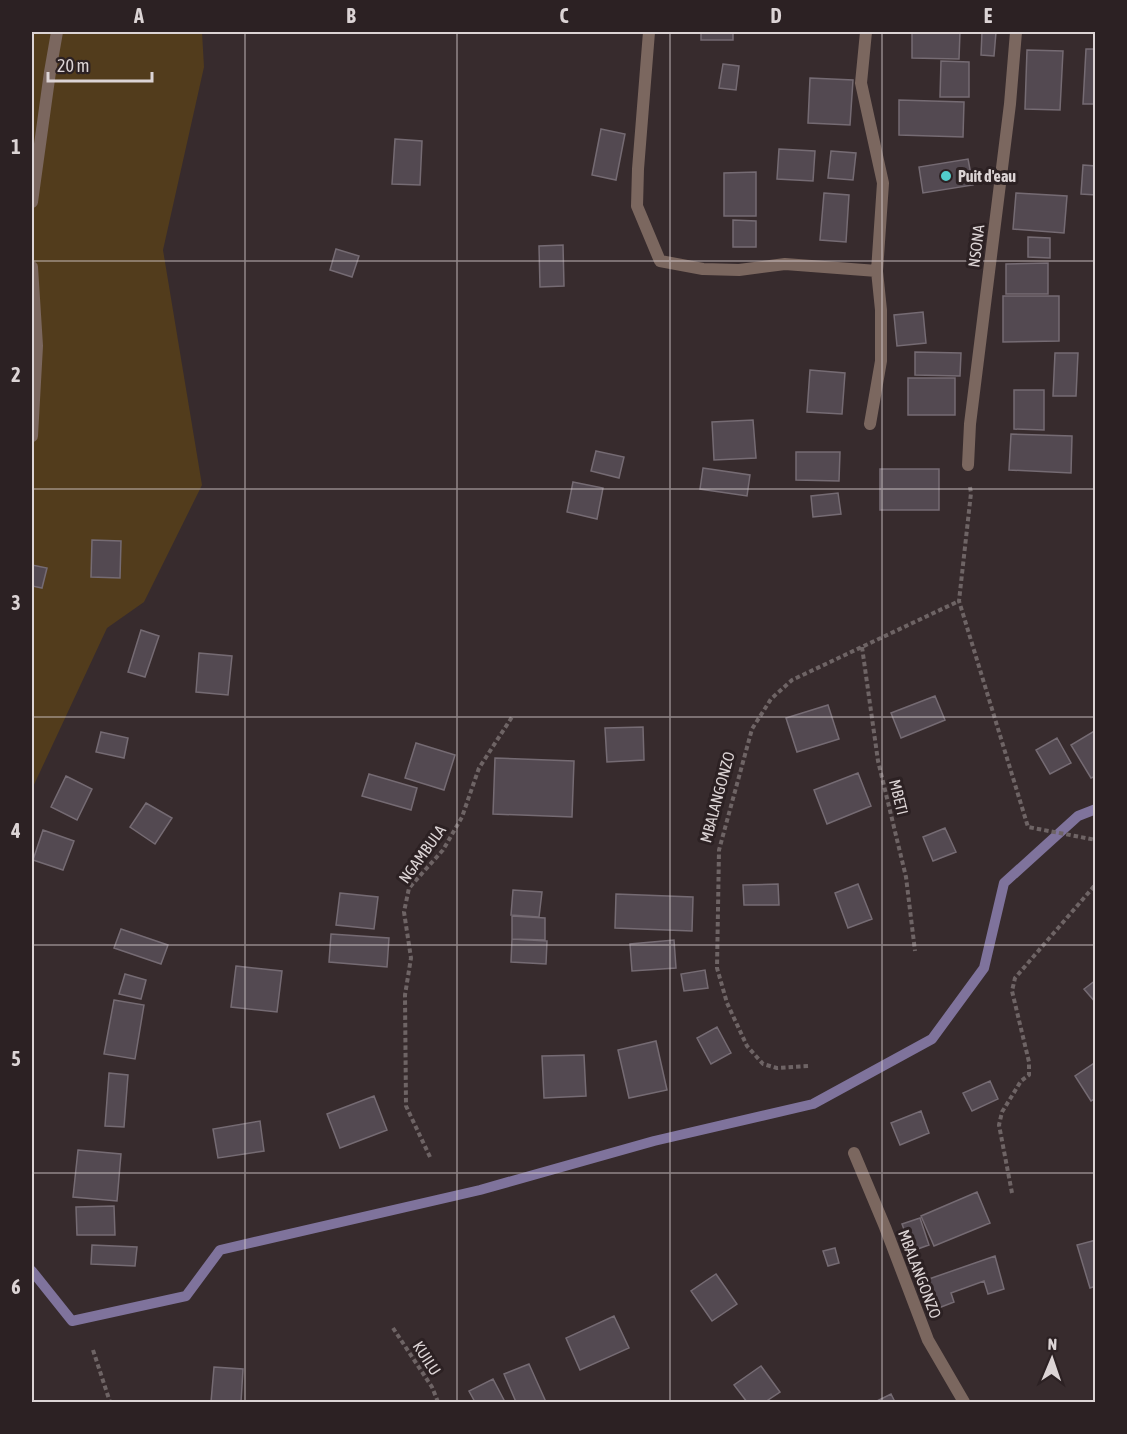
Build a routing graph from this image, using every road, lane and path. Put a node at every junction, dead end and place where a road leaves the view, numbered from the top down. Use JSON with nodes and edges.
{"nodes":[{"id":1,"x":57,"y":32,"type":"edge"},
{"id":2,"x":650,"y":32,"type":"edge"},
{"id":3,"x":866,"y":32,"type":"edge"},
{"id":4,"x":1016,"y":32,"type":"edge"},
{"id":5,"x":32,"y":202,"type":"edge"},
{"id":6,"x":32,"y":267,"type":"edge"},
{"id":7,"x":877,"y":271,"type":"junction"},
{"id":8,"x":870,"y":424,"type":"dead end"},
{"id":9,"x":32,"y":435,"type":"edge"},
{"id":10,"x":968,"y":465,"type":"joint"},
{"id":11,"x":959,"y":601,"type":"junction"},
{"id":12,"x":862,"y":647,"type":"junction"},
{"id":13,"x":513,"y":717,"type":"dead end"},
{"id":14,"x":1095,"y":840,"type":"edge"},
{"id":15,"x":1095,"y":884,"type":"edge"},
{"id":16,"x":915,"y":951,"type":"dead end"},
{"id":17,"x":808,"y":1066,"type":"dead end"},
{"id":18,"x":854,"y":1153,"type":"dead end"},
{"id":19,"x":430,"y":1157,"type":"dead end"},
{"id":20,"x":1012,"y":1193,"type":"dead end"},
{"id":21,"x":393,"y":1328,"type":"dead end"},
{"id":22,"x":93,"y":1350,"type":"dead end"},
{"id":23,"x":110,"y":1402,"type":"edge"},
{"id":24,"x":438,"y":1402,"type":"edge"},
{"id":25,"x":964,"y":1402,"type":"edge"}],
"edges":[{"from":1,"to":5,"type":"street"},
{"from":2,"to":7,"type":"street"},
{"from":3,"to":7,"type":"street"},
{"from":4,"to":10,"type":"street","name":"NSONA"},
{"from":6,"to":9,"type":"street"},
{"from":7,"to":8,"type":"street"},
{"from":10,"to":11,"type":"path"},
{"from":11,"to":12,"type":"path","name":"MBALANGONZO"},
{"from":11,"to":14,"type":"path"},
{"from":12,"to":16,"type":"path","name":"MBETI"},
{"from":12,"to":17,"type":"path","name":"MBALANGONZO"},
{"from":13,"to":19,"type":"path","name":"NGAMBULA"},
{"from":15,"to":20,"type":"path"},
{"from":18,"to":25,"type":"street","name":"MBALANGONZO"},
{"from":21,"to":24,"type":"path","name":"KUILU"},
{"from":22,"to":23,"type":"path"}]}
